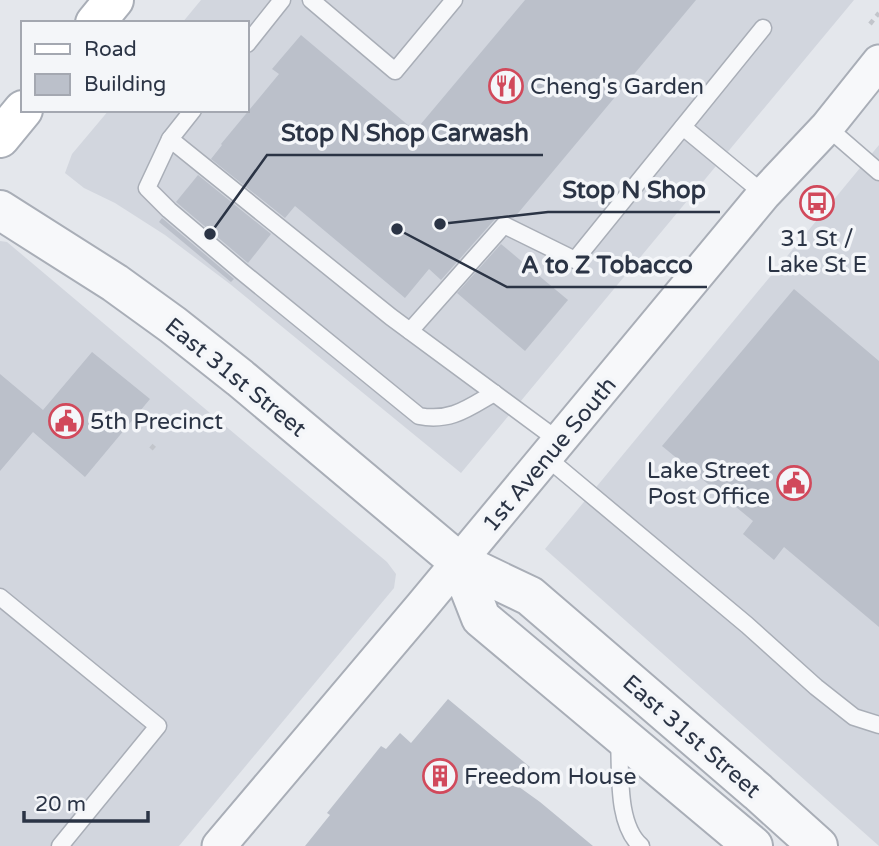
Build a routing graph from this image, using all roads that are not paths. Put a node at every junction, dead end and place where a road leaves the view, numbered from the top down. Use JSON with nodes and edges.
{"nodes":[{"id":1,"x":114,"y":0,"type":"edge"},
{"id":2,"x":282,"y":0,"type":"edge"},
{"id":3,"x":311,"y":0,"type":"edge"},
{"id":4,"x":454,"y":0,"type":"edge"},
{"id":5,"x":97,"y":21,"type":"edge"},
{"id":6,"x":763,"y":29,"type":"dead end"},
{"id":7,"x":248,"y":43,"type":"edge"},
{"id":8,"x":879,"y":62,"type":"edge"},
{"id":9,"x":21,"y":112,"type":"edge"},
{"id":10,"x":191,"y":112,"type":"edge"},
{"id":11,"x":683,"y":127,"type":"junction"},
{"id":12,"x":827,"y":127,"type":"junction"},
{"id":13,"x":0,"y":138,"type":"edge"},
{"id":14,"x":170,"y":139,"type":"junction"},
{"id":15,"x":879,"y":173,"type":"edge"},
{"id":16,"x":764,"y":194,"type":"junction"},
{"id":17,"x":0,"y":210,"type":"edge"},
{"id":18,"x":410,"y":331,"type":"junction"},
{"id":19,"x":494,"y":393,"type":"junction"},
{"id":20,"x":553,"y":449,"type":"junction"},
{"id":21,"x":458,"y":562,"type":"junction"},
{"id":22,"x":0,"y":597,"type":"edge"},
{"id":23,"x":879,"y":725,"type":"edge"},
{"id":24,"x":619,"y":734,"type":"junction"},
{"id":25,"x":60,"y":846,"type":"edge"},
{"id":26,"x":219,"y":846,"type":"edge"},
{"id":27,"x":641,"y":846,"type":"edge"},
{"id":28,"x":752,"y":846,"type":"edge"},
{"id":29,"x":818,"y":846,"type":"edge"}],
"edges":[{"from":1,"to":5,"type":"main road"},
{"from":2,"to":7,"type":"lane"},
{"from":3,"to":4,"type":"lane"},
{"from":6,"to":11,"type":"lane"},
{"from":8,"to":12,"type":"street","name":"1st Avenue South"},
{"from":9,"to":13,"type":"main road"},
{"from":10,"to":14,"type":"lane"},
{"from":11,"to":16,"type":"lane"},
{"from":11,"to":18,"type":"lane"},
{"from":12,"to":15,"type":"lane"},
{"from":12,"to":16,"type":"street","name":"1st Avenue South"},
{"from":14,"to":18,"type":"lane"},
{"from":14,"to":19,"type":"lane"},
{"from":16,"to":20,"type":"street","name":"1st Avenue South"},
{"from":17,"to":21,"type":"street","name":"East 31st Street"},
{"from":18,"to":19,"type":"lane"},
{"from":19,"to":20,"type":"lane"},
{"from":20,"to":21,"type":"street","name":"1st Avenue South"},
{"from":20,"to":23,"type":"lane"},
{"from":21,"to":24,"type":"street","name":"East 31st Street"},
{"from":21,"to":26,"type":"street","name":"1st Avenue South"},
{"from":21,"to":29,"type":"street","name":"East 31st Street"},
{"from":22,"to":25,"type":"lane"},
{"from":24,"to":27,"type":"lane"},
{"from":24,"to":28,"type":"street","name":"East 31st Street"}]}
